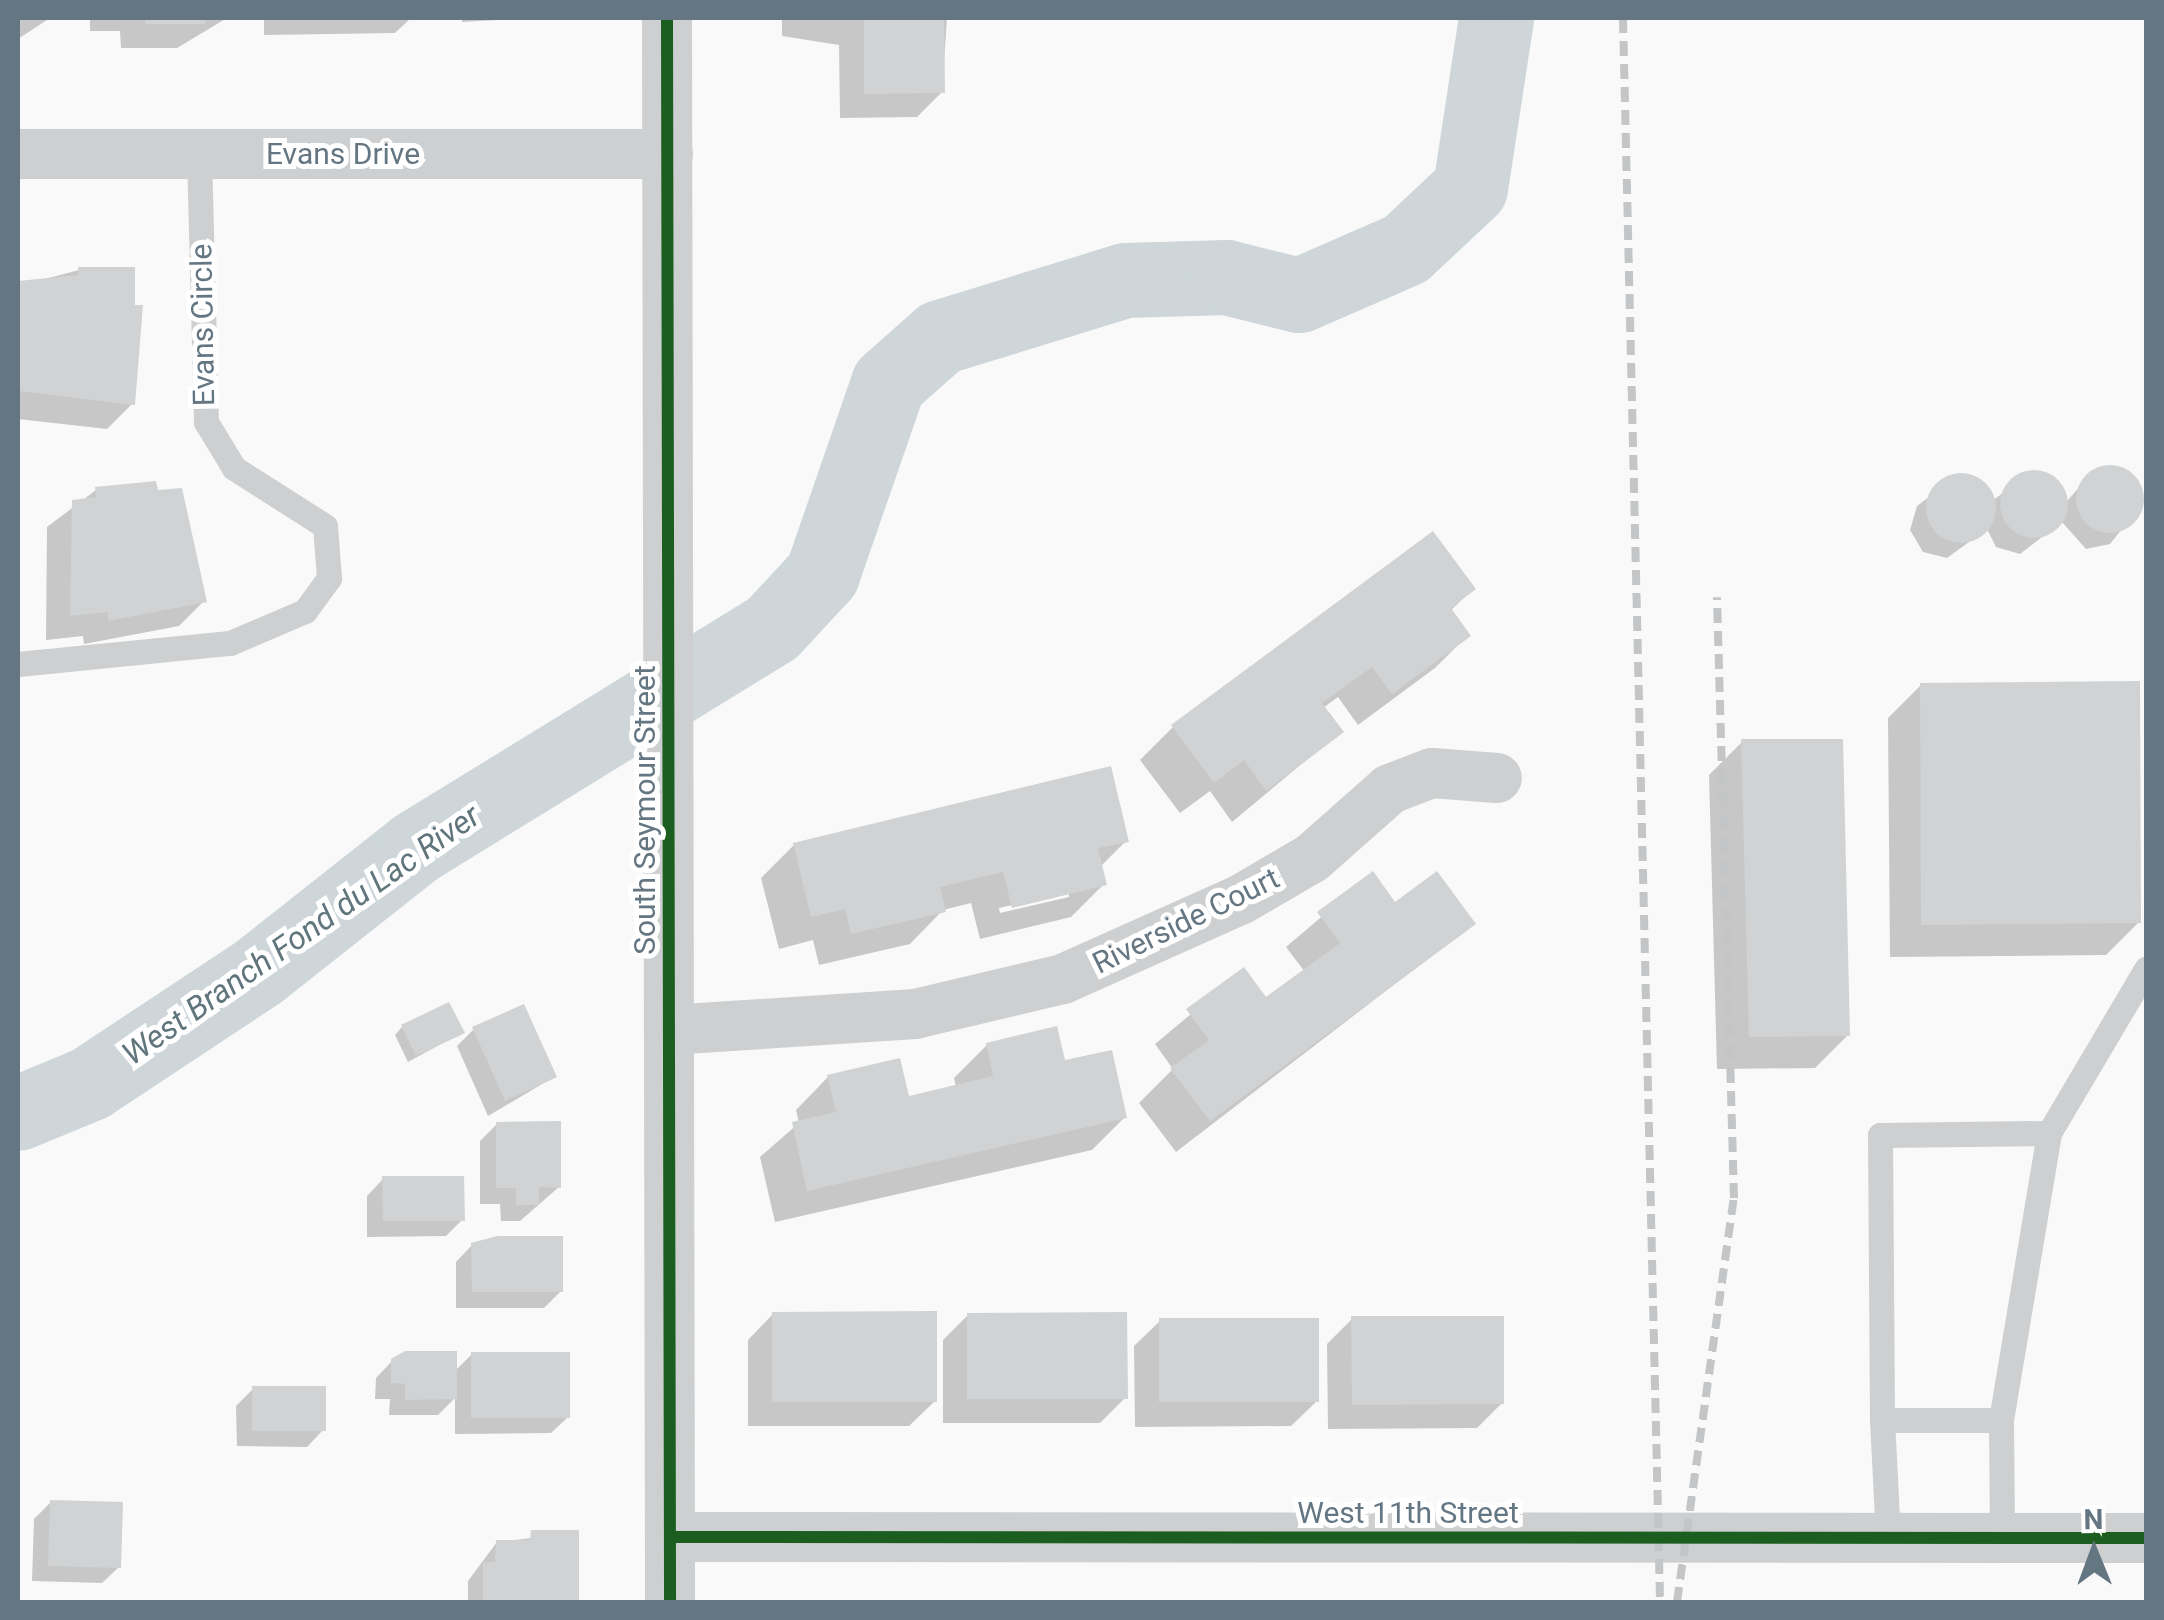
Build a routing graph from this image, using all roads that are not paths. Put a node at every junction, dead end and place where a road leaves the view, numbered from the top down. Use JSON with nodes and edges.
{"nodes":[{"id":1,"x":668,"y":18,"type":"edge"},
{"id":2,"x":18,"y":154,"type":"edge"},
{"id":3,"x":200,"y":154,"type":"junction"},
{"id":4,"x":668,"y":154,"type":"junction"},
{"id":5,"x":18,"y":664,"type":"edge"},
{"id":6,"x":1497,"y":778,"type":"dead end"},
{"id":7,"x":2146,"y":969,"type":"edge"},
{"id":8,"x":669,"y":1030,"type":"junction"},
{"id":9,"x":2050,"y":1133,"type":"junction"},
{"id":10,"x":1882,"y":1420,"type":"junction"},
{"id":11,"x":2001,"y":1420,"type":"junction"},
{"id":12,"x":670,"y":1537,"type":"junction"},
{"id":13,"x":1888,"y":1538,"type":"junction"},
{"id":14,"x":2002,"y":1538,"type":"junction"},
{"id":15,"x":2146,"y":1538,"type":"edge"},
{"id":16,"x":670,"y":1602,"type":"edge"}],
"edges":[{"from":1,"to":4,"type":"street","name":"South Seymour Street"},
{"from":2,"to":3,"type":"street","name":"Evans Drive"},
{"from":3,"to":4,"type":"street","name":"Evans Drive"},
{"from":3,"to":5,"type":"lane","name":"Evans Circle"},
{"from":4,"to":8,"type":"street","name":"South Seymour Street"},
{"from":6,"to":8,"type":"street","name":"Riverside Court"},
{"from":7,"to":9,"type":"lane"},
{"from":8,"to":12,"type":"street","name":"South Seymour Street"},
{"from":9,"to":10,"type":"lane"},
{"from":9,"to":11,"type":"lane"},
{"from":10,"to":11,"type":"lane"},
{"from":10,"to":13,"type":"lane"},
{"from":11,"to":14,"type":"lane"},
{"from":12,"to":13,"type":"street","name":"West 11th Street"},
{"from":12,"to":16,"type":"street","name":"South Seymour Street"},
{"from":13,"to":14,"type":"street","name":"West 11th Street"},
{"from":14,"to":15,"type":"street","name":"West 11th Street"}]}
